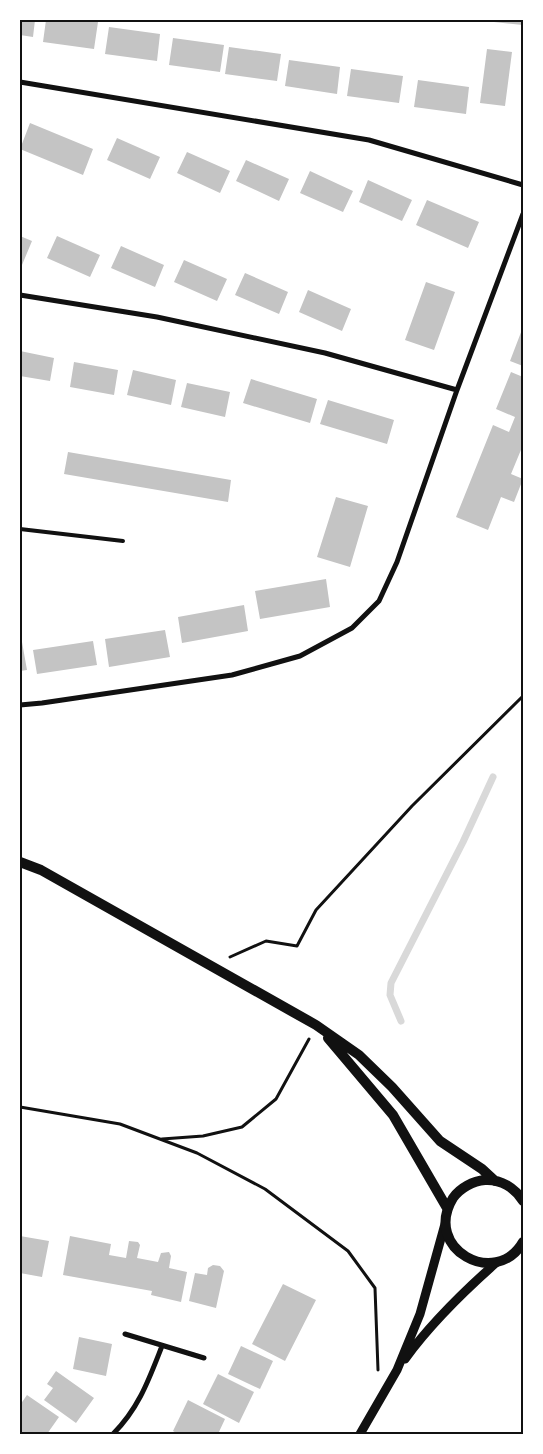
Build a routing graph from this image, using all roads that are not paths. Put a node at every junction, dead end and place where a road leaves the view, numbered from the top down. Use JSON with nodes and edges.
{"nodes":[{"id":1,"x":20,"y":82,"type":"edge"},
{"id":2,"x":523,"y":184,"type":"edge"},
{"id":3,"x":523,"y":214,"type":"edge"},
{"id":4,"x":20,"y":295,"type":"edge"},
{"id":5,"x":457,"y":390,"type":"junction"},
{"id":6,"x":20,"y":529,"type":"edge"},
{"id":7,"x":123,"y":541,"type":"dead end"},
{"id":8,"x":20,"y":705,"type":"edge"},
{"id":9,"x":20,"y":862,"type":"edge"},
{"id":10,"x":316,"y":1025,"type":"junction"},
{"id":11,"x":495,"y":1181,"type":"junction"},
{"id":12,"x":507,"y":1185,"type":"junction"},
{"id":13,"x":523,"y":1187,"type":"edge"},
{"id":14,"x":523,"y":1201,"type":"edge"},
{"id":15,"x":448,"y":1208,"type":"junction"},
{"id":16,"x":445,"y":1224,"type":"junction"},
{"id":17,"x":523,"y":1244,"type":"edge"},
{"id":18,"x":497,"y":1262,"type":"junction"},
{"id":19,"x":125,"y":1334,"type":"dead end"},
{"id":20,"x":162,"y":1346,"type":"junction"},
{"id":21,"x":204,"y":1358,"type":"dead end"},
{"id":22,"x":397,"y":1370,"type":"junction"},
{"id":23,"x":113,"y":1434,"type":"edge"},
{"id":24,"x":360,"y":1434,"type":"edge"}],
"edges":[{"from":1,"to":2,"type":"street"},
{"from":3,"to":5,"type":"street"},
{"from":4,"to":5,"type":"street"},
{"from":5,"to":8,"type":"street"},
{"from":6,"to":7,"type":"lane"},
{"from":9,"to":10,"type":"main road"},
{"from":10,"to":11,"type":"main road"},
{"from":10,"to":15,"type":"main road"},
{"from":11,"to":12,"type":"main road"},
{"from":11,"to":15,"type":"main road"},
{"from":12,"to":13,"type":"main road"},
{"from":12,"to":14,"type":"main road"},
{"from":15,"to":16,"type":"main road"},
{"from":16,"to":18,"type":"main road"},
{"from":16,"to":22,"type":"street"},
{"from":17,"to":18,"type":"main road"},
{"from":18,"to":22,"type":"street"},
{"from":19,"to":20,"type":"street"},
{"from":20,"to":21,"type":"street"},
{"from":20,"to":23,"type":"street"},
{"from":22,"to":24,"type":"street"}]}
